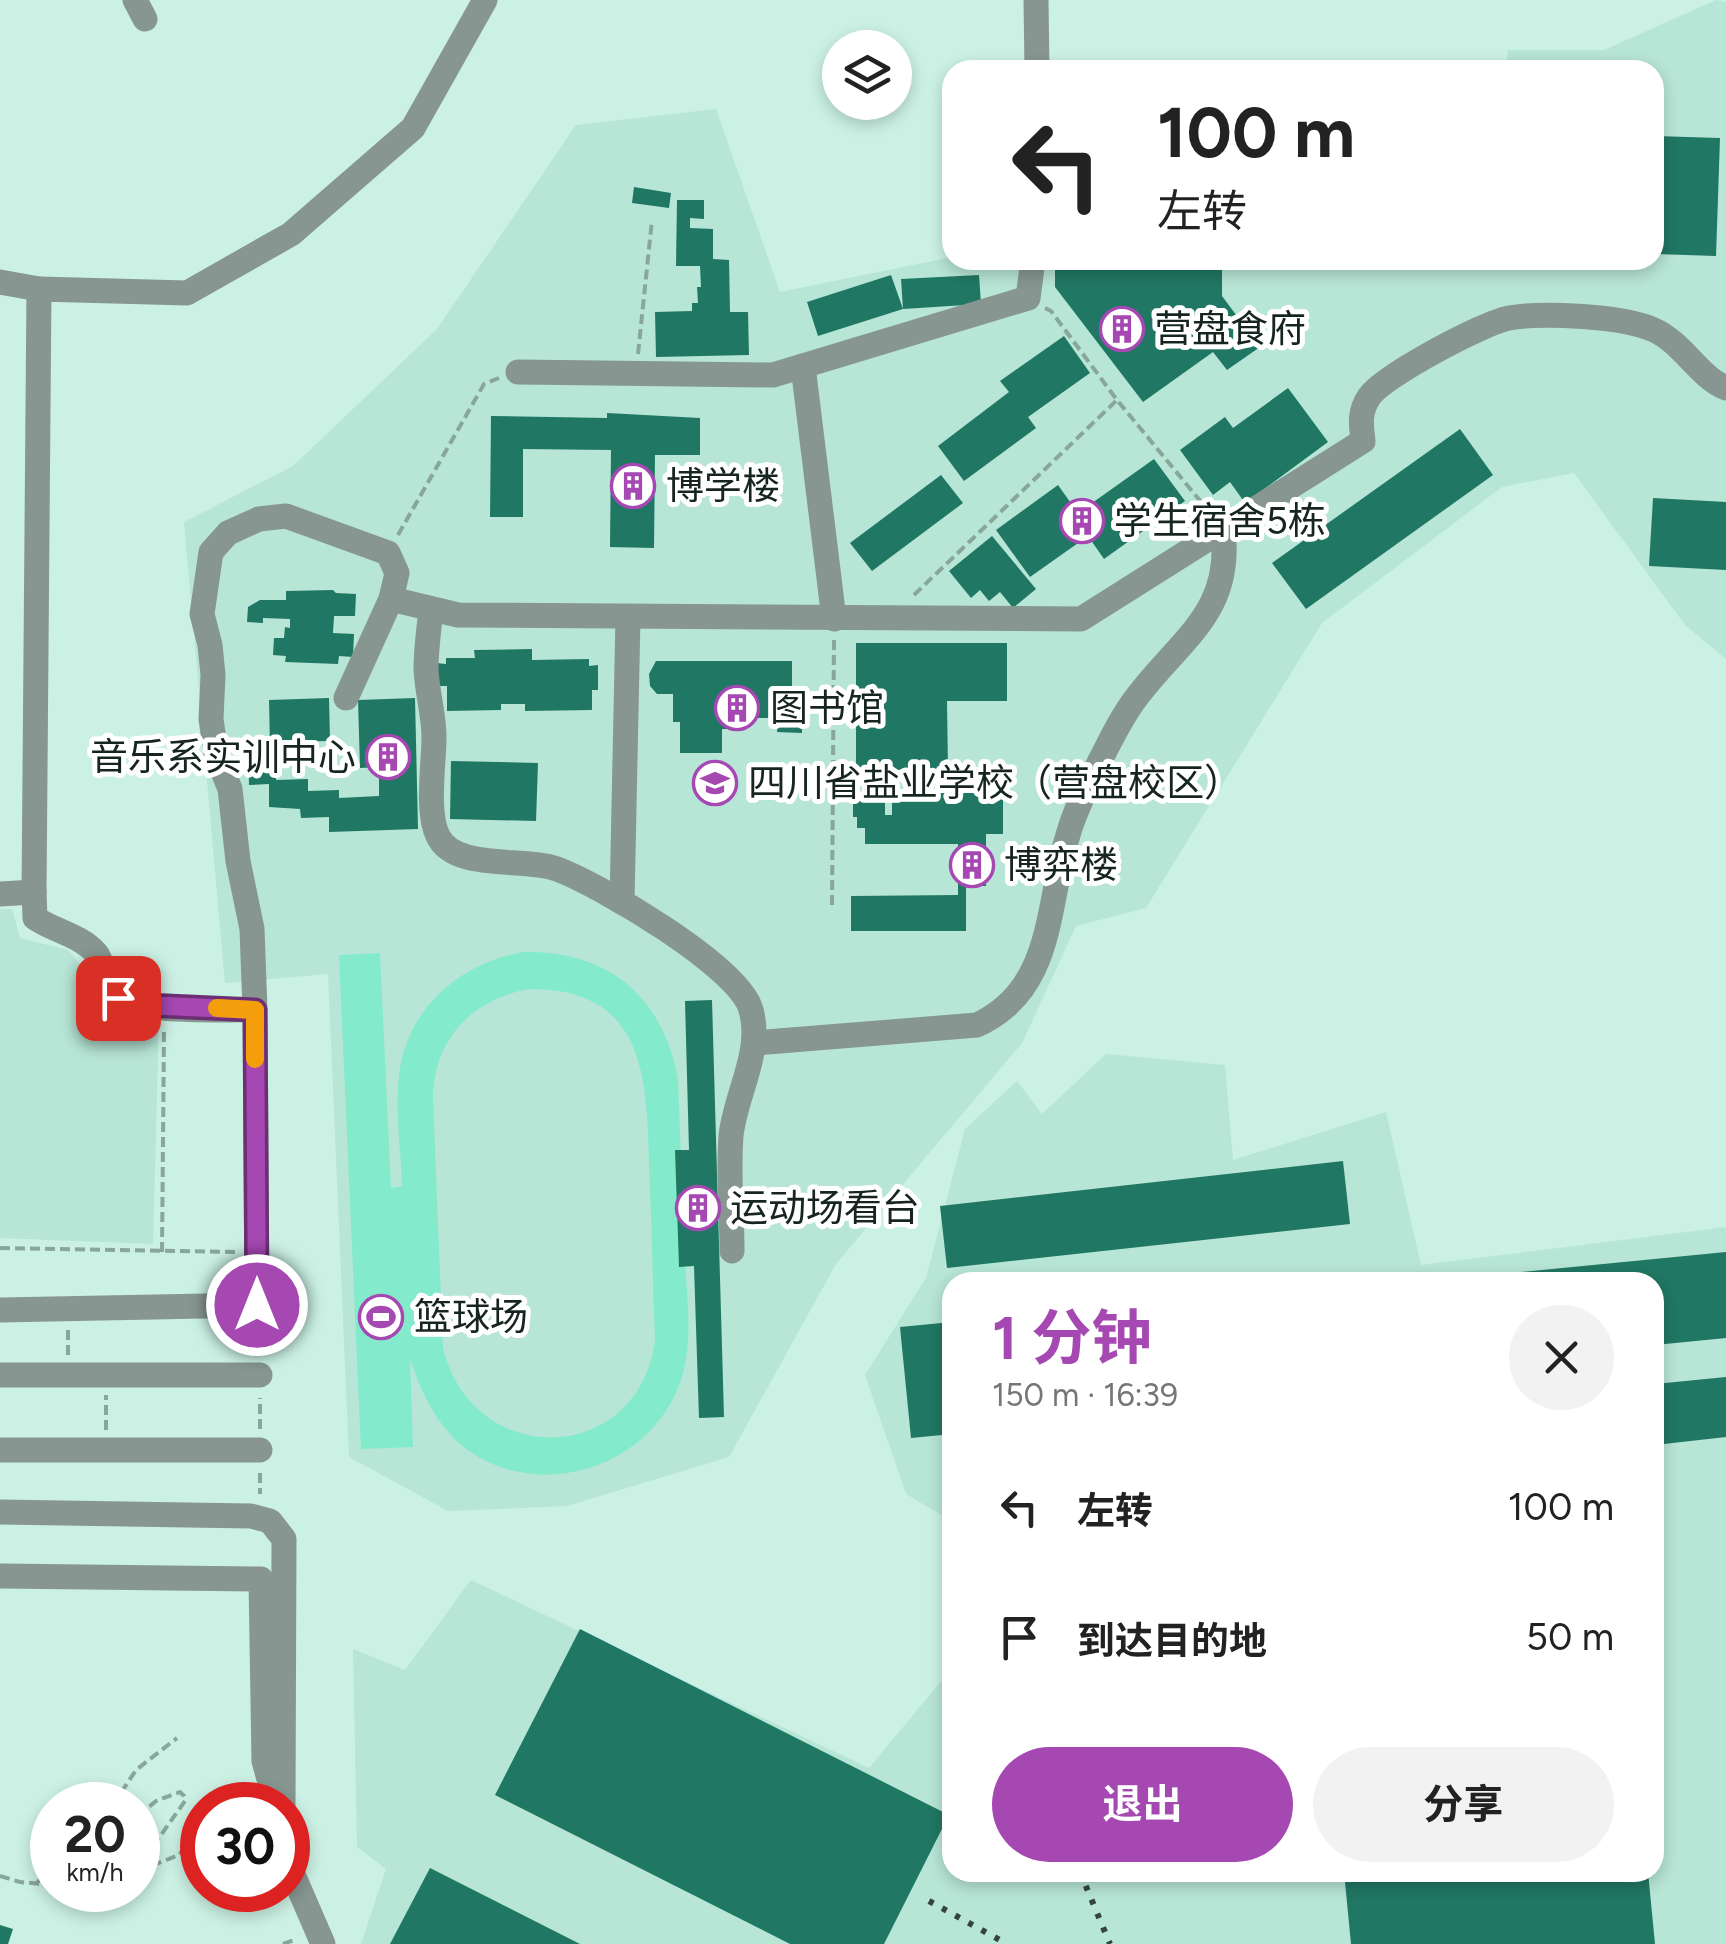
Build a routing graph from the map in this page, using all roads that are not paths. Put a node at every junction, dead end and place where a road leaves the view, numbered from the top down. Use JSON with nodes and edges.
{"nodes":[{"id":1,"x":485,"y":0,"type":"edge"},
{"id":2,"x":1036,"y":0,"type":"edge"},
{"id":3,"x":1036,"y":60,"type":"edge"},
{"id":4,"x":1032,"y":270,"type":"edge"},
{"id":5,"x":0,"y":282,"type":"edge"},
{"id":6,"x":39,"y":289,"type":"junction"},
{"id":7,"x":803,"y":366,"type":"junction"},
{"id":8,"x":518,"y":372,"type":"road end"},
{"id":9,"x":1726,"y":388,"type":"edge"},
{"id":10,"x":1223,"y":529,"type":"junction"},
{"id":11,"x":391,"y":599,"type":"junction"},
{"id":12,"x":431,"y":609,"type":"junction"},
{"id":13,"x":628,"y":617,"type":"junction"},
{"id":14,"x":834,"y":619,"type":"junction"},
{"id":15,"x":346,"y":698,"type":"dead end"},
{"id":16,"x":34,"y":892,"type":"junction"},
{"id":17,"x":0,"y":894,"type":"edge"},
{"id":18,"x":622,"y":902,"type":"junction"},
{"id":19,"x":255,"y":1010,"type":"junction"},
{"id":20,"x":754,"y":1043,"type":"junction"},
{"id":21,"x":732,"y":1250,"type":"dead end"},
{"id":22,"x":0,"y":1310,"type":"edge"},
{"id":23,"x":0,"y":1375,"type":"edge"},
{"id":24,"x":260,"y":1375,"type":"road end"},
{"id":25,"x":0,"y":1450,"type":"edge"},
{"id":26,"x":260,"y":1450,"type":"road end"},
{"id":27,"x":0,"y":1512,"type":"edge"},
{"id":28,"x":0,"y":1576,"type":"edge"},
{"id":29,"x":271,"y":1782,"type":"edge"},
{"id":30,"x":277,"y":1782,"type":"edge"},
{"id":31,"x":310,"y":1912,"type":"edge"},
{"id":32,"x":324,"y":1944,"type":"edge"}],
"edges":[{"from":1,"to":6,"type":"street"},
{"from":2,"to":3,"type":"street"},
{"from":4,"to":7,"type":"street"},
{"from":5,"to":6,"type":"street"},
{"from":6,"to":16,"type":"street"},
{"from":7,"to":8,"type":"street"},
{"from":7,"to":14,"type":"street"},
{"from":9,"to":10,"type":"street"},
{"from":10,"to":14,"type":"street"},
{"from":10,"to":20,"type":"street"},
{"from":11,"to":12,"type":"street"},
{"from":11,"to":15,"type":"street"},
{"from":11,"to":19,"type":"street"},
{"from":12,"to":13,"type":"street"},
{"from":12,"to":18,"type":"street"},
{"from":13,"to":14,"type":"street"},
{"from":13,"to":18,"type":"street"},
{"from":16,"to":17,"type":"street"},
{"from":16,"to":19,"type":"street"},
{"from":18,"to":20,"type":"street"},
{"from":19,"to":22,"type":"street"},
{"from":20,"to":21,"type":"street"},
{"from":23,"to":24,"type":"street"},
{"from":25,"to":26,"type":"street"},
{"from":27,"to":30,"type":"street"},
{"from":28,"to":29,"type":"street"},
{"from":31,"to":32,"type":"street"}]}
